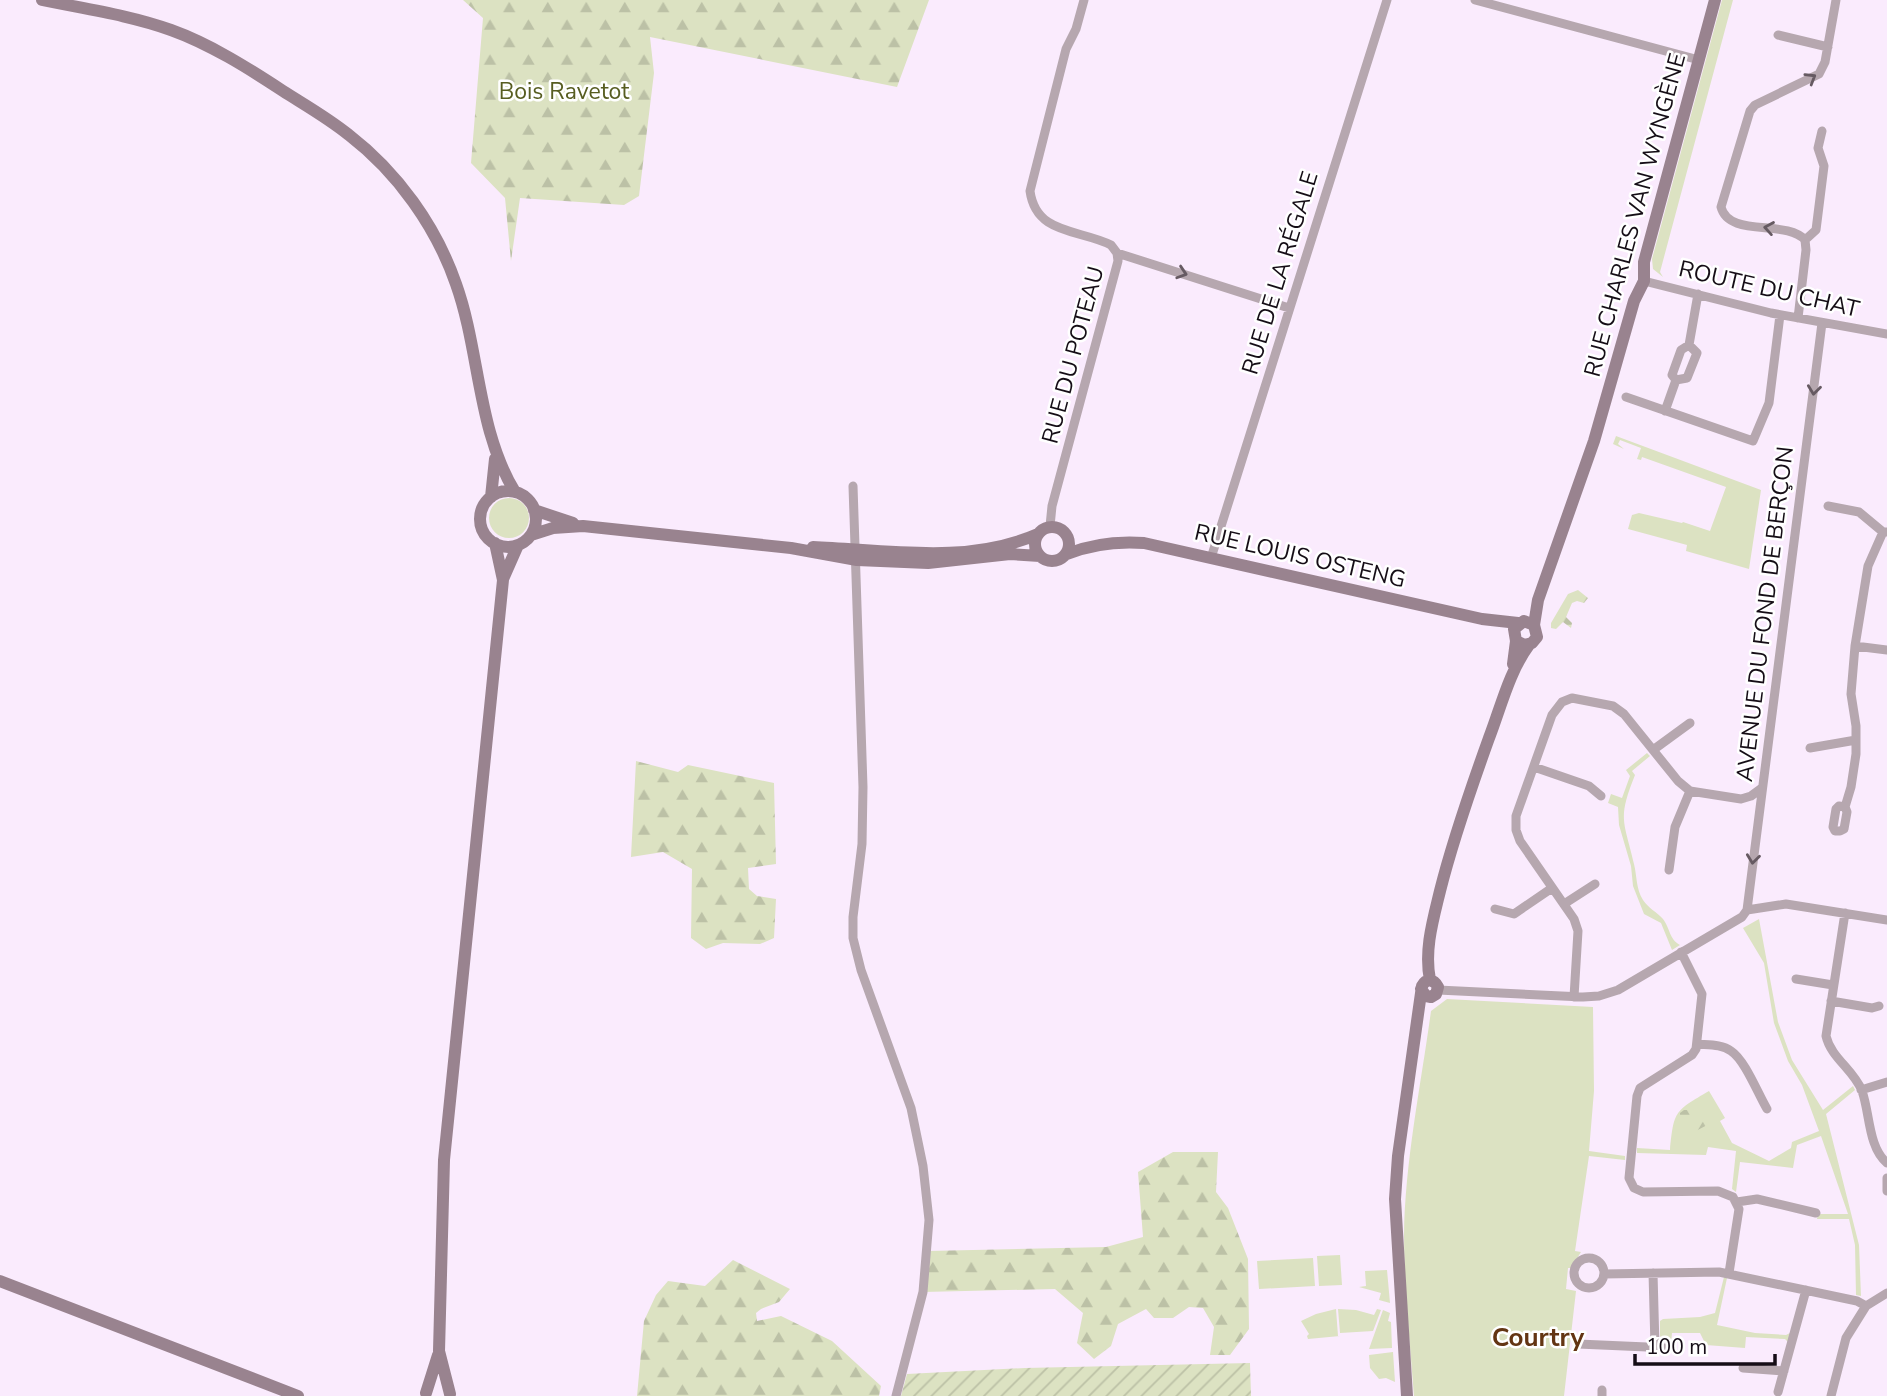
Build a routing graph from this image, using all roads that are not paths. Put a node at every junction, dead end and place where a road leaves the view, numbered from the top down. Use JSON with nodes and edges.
{"nodes":[{"id":1,"x":41,"y":0,"type":"edge"},
{"id":2,"x":1084,"y":0,"type":"edge"},
{"id":3,"x":1387,"y":0,"type":"edge"},
{"id":4,"x":1475,"y":0,"type":"edge"},
{"id":5,"x":1715,"y":0,"type":"edge"},
{"id":6,"x":1836,"y":0,"type":"edge"},
{"id":7,"x":1777,"y":35,"type":"dead end"},
{"id":8,"x":1828,"y":47,"type":"junction"},
{"id":9,"x":1699,"y":60,"type":"junction"},
{"id":10,"x":1822,"y":131,"type":"dead end"},
{"id":11,"x":1805,"y":240,"type":"junction"},
{"id":12,"x":1117,"y":253,"type":"junction"},
{"id":13,"x":1644,"y":281,"type":"junction"},
{"id":14,"x":1698,"y":294,"type":"junction"},
{"id":15,"x":1289,"y":308,"type":"junction"},
{"id":16,"x":1780,"y":315,"type":"junction"},
{"id":17,"x":1798,"y":318,"type":"junction"},
{"id":18,"x":1822,"y":323,"type":"junction"},
{"id":19,"x":1887,"y":334,"type":"edge"},
{"id":20,"x":1689,"y":345,"type":"junction"},
{"id":21,"x":1676,"y":380,"type":"junction"},
{"id":22,"x":1626,"y":397,"type":"dead end"},
{"id":23,"x":1665,"y":411,"type":"junction"},
{"id":24,"x":495,"y":455,"type":"junction"},
{"id":25,"x":853,"y":486,"type":"dead end"},
{"id":26,"x":515,"y":492,"type":"junction"},
{"id":27,"x":491,"y":497,"type":"junction"},
{"id":28,"x":1828,"y":506,"type":"dead end"},
{"id":29,"x":534,"y":510,"type":"junction"},
{"id":30,"x":583,"y":526,"type":"junction"},
{"id":31,"x":1051,"y":526,"type":"junction"},
{"id":32,"x":1885,"y":532,"type":"edge"},
{"id":33,"x":1066,"y":533,"type":"junction"},
{"id":34,"x":1038,"y":534,"type":"junction"},
{"id":35,"x":531,"y":535,"type":"junction"},
{"id":36,"x":1109,"y":542,"type":"junction"},
{"id":37,"x":495,"y":543,"type":"junction"},
{"id":38,"x":518,"y":545,"type":"junction"},
{"id":39,"x":1067,"y":554,"type":"junction"},
{"id":40,"x":856,"y":555,"type":"junction"},
{"id":41,"x":1040,"y":556,"type":"junction"},
{"id":42,"x":1211,"y":558,"type":"junction"},
{"id":43,"x":503,"y":580,"type":"junction"},
{"id":44,"x":1482,"y":619,"type":"junction"},
{"id":45,"x":1525,"y":623,"type":"junction"},
{"id":46,"x":1519,"y":641,"type":"junction"},
{"id":47,"x":1855,"y":646,"type":"junction"},
{"id":48,"x":1887,"y":650,"type":"edge"},
{"id":49,"x":1690,"y":723,"type":"dead end"},
{"id":50,"x":1856,"y":740,"type":"junction"},
{"id":51,"x":1810,"y":748,"type":"dead end"},
{"id":52,"x":1653,"y":750,"type":"junction"},
{"id":53,"x":1534,"y":766,"type":"junction"},
{"id":54,"x":1762,"y":788,"type":"junction"},
{"id":55,"x":1690,"y":791,"type":"junction"},
{"id":56,"x":1601,"y":796,"type":"dead end"},
{"id":57,"x":1741,"y":799,"type":"junction"},
{"id":58,"x":1845,"y":807,"type":"dead end"},
{"id":59,"x":1759,"y":813,"type":"junction"},
{"id":60,"x":1669,"y":870,"type":"dead end"},
{"id":61,"x":1595,"y":884,"type":"dead end"},
{"id":62,"x":1552,"y":888,"type":"junction"},
{"id":63,"x":1564,"y":904,"type":"junction"},
{"id":64,"x":1495,"y":909,"type":"dead end"},
{"id":65,"x":1746,"y":910,"type":"junction"},
{"id":66,"x":1845,"y":913,"type":"junction"},
{"id":67,"x":1887,"y":920,"type":"edge"},
{"id":68,"x":1681,"y":952,"type":"junction"},
{"id":69,"x":1796,"y":979,"type":"dead end"},
{"id":70,"x":1833,"y":985,"type":"junction"},
{"id":71,"x":1431,"y":989,"type":"junction"},
{"id":72,"x":1574,"y":997,"type":"junction"},
{"id":73,"x":1831,"y":1001,"type":"junction"},
{"id":74,"x":1879,"y":1006,"type":"dead end"},
{"id":75,"x":1698,"y":1044,"type":"junction"},
{"id":76,"x":1887,"y":1083,"type":"edge"},
{"id":77,"x":1861,"y":1090,"type":"junction"},
{"id":78,"x":1767,"y":1109,"type":"dead end"},
{"id":79,"x":1887,"y":1163,"type":"edge"},
{"id":80,"x":1887,"y":1178,"type":"edge"},
{"id":81,"x":1887,"y":1191,"type":"edge"},
{"id":82,"x":1737,"y":1202,"type":"junction"},
{"id":83,"x":1816,"y":1213,"type":"dead end"},
{"id":84,"x":1653,"y":1273,"type":"junction"},
{"id":85,"x":1729,"y":1273,"type":"junction"},
{"id":86,"x":1604,"y":1274,"type":"dead end"},
{"id":87,"x":0,"y":1281,"type":"edge"},
{"id":88,"x":1806,"y":1290,"type":"junction"},
{"id":89,"x":1887,"y":1293,"type":"edge"},
{"id":90,"x":1866,"y":1306,"type":"junction"},
{"id":91,"x":1578,"y":1345,"type":"dead end"},
{"id":92,"x":1655,"y":1347,"type":"junction"},
{"id":93,"x":1670,"y":1348,"type":"dead end"},
{"id":94,"x":439,"y":1351,"type":"junction"},
{"id":95,"x":1744,"y":1368,"type":"dead end"},
{"id":96,"x":1784,"y":1371,"type":"junction"},
{"id":97,"x":1778,"y":1392,"type":"dead end"},
{"id":98,"x":424,"y":1395,"type":"edge"},
{"id":99,"x":451,"y":1395,"type":"edge"},
{"id":100,"x":298,"y":1396,"type":"edge"},
{"id":101,"x":896,"y":1396,"type":"edge"},
{"id":102,"x":1407,"y":1396,"type":"edge"},
{"id":103,"x":1831,"y":1396,"type":"edge"}],
"edges":[{"from":1,"to":24,"type":"street"},
{"from":2,"to":12,"type":"street","name":"RUE DU POTEAU"},
{"from":3,"to":15,"type":"street","name":"RUE DE LA RÉGALE"},
{"from":4,"to":9,"type":"street"},
{"from":5,"to":9,"type":"street","name":"RUE CHARLES VAN WYNGÈNE"},
{"from":6,"to":8,"type":"street"},
{"from":7,"to":8,"type":"street"},
{"from":11,"to":8,"type":"street","one_way":true},
{"from":9,"to":13,"type":"street","name":"RUE CHARLES VAN WYNGÈNE"},
{"from":10,"to":11,"type":"street"},
{"from":11,"to":17,"type":"street"},
{"from":12,"to":15,"type":"street","one_way":true},
{"from":12,"to":31,"type":"street","name":"RUE DU POTEAU"},
{"from":13,"to":14,"type":"street","name":"ROUTE DU CHAT"},
{"from":13,"to":45,"type":"street","name":"RUE CHARLES VAN WYNGÈNE"},
{"from":14,"to":16,"type":"street","name":"ROUTE DU CHAT"},
{"from":14,"to":20,"type":"street"},
{"from":15,"to":42,"type":"street","name":"RUE DE LA RÉGALE"},
{"from":16,"to":17,"type":"street","name":"ROUTE DU CHAT"},
{"from":16,"to":23,"type":"street"},
{"from":17,"to":18,"type":"street","name":"ROUTE DU CHAT"},
{"from":18,"to":19,"type":"street","name":"ROUTE DU CHAT"},
{"from":18,"to":54,"type":"street","name":"AVENUE DU FOND DE BERÇON","one_way":true},
{"from":20,"to":21,"type":"street"},
{"from":20,"to":21,"type":"street"},
{"from":21,"to":23,"type":"street"},
{"from":22,"to":23,"type":"street"},
{"from":24,"to":26,"type":"street"},
{"from":24,"to":27,"type":"street"},
{"from":25,"to":40,"type":"street"},
{"from":26,"to":27,"type":"street"},
{"from":26,"to":29,"type":"street"},
{"from":27,"to":37,"type":"street"},
{"from":28,"to":32,"type":"street"},
{"from":29,"to":30,"type":"street"},
{"from":29,"to":35,"type":"street"},
{"from":30,"to":35,"type":"street"},
{"from":30,"to":40,"type":"street"},
{"from":31,"to":33,"type":"street"},
{"from":31,"to":34,"type":"street"},
{"from":32,"to":47,"type":"street"},
{"from":33,"to":36,"type":"street","name":"RUE LOUIS OSTENG"},
{"from":33,"to":39,"type":"street"},
{"from":34,"to":40,"type":"street"},
{"from":34,"to":41,"type":"street"},
{"from":35,"to":38,"type":"street"},
{"from":36,"to":39,"type":"street","name":"RUE LOUIS OSTENG"},
{"from":36,"to":42,"type":"street","name":"RUE LOUIS OSTENG"},
{"from":37,"to":38,"type":"street"},
{"from":37,"to":43,"type":"street"},
{"from":38,"to":43,"type":"street"},
{"from":39,"to":41,"type":"street"},
{"from":40,"to":41,"type":"street"},
{"from":40,"to":101,"type":"street"},
{"from":42,"to":44,"type":"street","name":"RUE LOUIS OSTENG"},
{"from":43,"to":94,"type":"street"},
{"from":44,"to":45,"type":"street","name":"RUE LOUIS OSTENG"},
{"from":44,"to":46,"type":"street","name":"RUE LOUIS OSTENG"},
{"from":45,"to":46,"type":"street"},
{"from":45,"to":46,"type":"street"},
{"from":46,"to":71,"type":"street"},
{"from":47,"to":48,"type":"street"},
{"from":47,"to":50,"type":"street"},
{"from":49,"to":52,"type":"street"},
{"from":50,"to":51,"type":"street"},
{"from":50,"to":58,"type":"street"},
{"from":52,"to":53,"type":"street"},
{"from":52,"to":55,"type":"street"},
{"from":53,"to":56,"type":"street"},
{"from":53,"to":62,"type":"street"},
{"from":54,"to":57,"type":"street"},
{"from":54,"to":59,"type":"street","name":"AVENUE DU FOND DE BERÇON"},
{"from":55,"to":57,"type":"street"},
{"from":55,"to":60,"type":"street"},
{"from":57,"to":59,"type":"street"},
{"from":59,"to":65,"type":"street","name":"AVENUE DU FOND DE BERÇON","one_way":true},
{"from":61,"to":63,"type":"street"},
{"from":62,"to":63,"type":"street"},
{"from":62,"to":64,"type":"street"},
{"from":63,"to":72,"type":"street"},
{"from":65,"to":66,"type":"street"},
{"from":65,"to":68,"type":"street"},
{"from":66,"to":67,"type":"street"},
{"from":66,"to":70,"type":"street"},
{"from":68,"to":72,"type":"street"},
{"from":68,"to":75,"type":"street"},
{"from":69,"to":70,"type":"street"},
{"from":70,"to":73,"type":"street"},
{"from":71,"to":72,"type":"street"},
{"from":71,"to":102,"type":"street"},
{"from":73,"to":74,"type":"street"},
{"from":73,"to":77,"type":"street"},
{"from":75,"to":78,"type":"street"},
{"from":75,"to":82,"type":"street"},
{"from":76,"to":77,"type":"street"},
{"from":77,"to":79,"type":"street"},
{"from":80,"to":81,"type":"street"},
{"from":82,"to":83,"type":"street"},
{"from":82,"to":85,"type":"street"},
{"from":84,"to":85,"type":"street"},
{"from":84,"to":86,"type":"street"},
{"from":84,"to":92,"type":"street"},
{"from":85,"to":88,"type":"street"},
{"from":87,"to":100,"type":"street"},
{"from":88,"to":90,"type":"street"},
{"from":88,"to":96,"type":"street"},
{"from":89,"to":90,"type":"street"},
{"from":90,"to":103,"type":"street"},
{"from":91,"to":92,"type":"street"},
{"from":92,"to":93,"type":"street"},
{"from":94,"to":98,"type":"street"},
{"from":94,"to":99,"type":"street"},
{"from":95,"to":96,"type":"street"},
{"from":96,"to":97,"type":"street"},
{"from":98,"to":99,"type":"street"}]}
